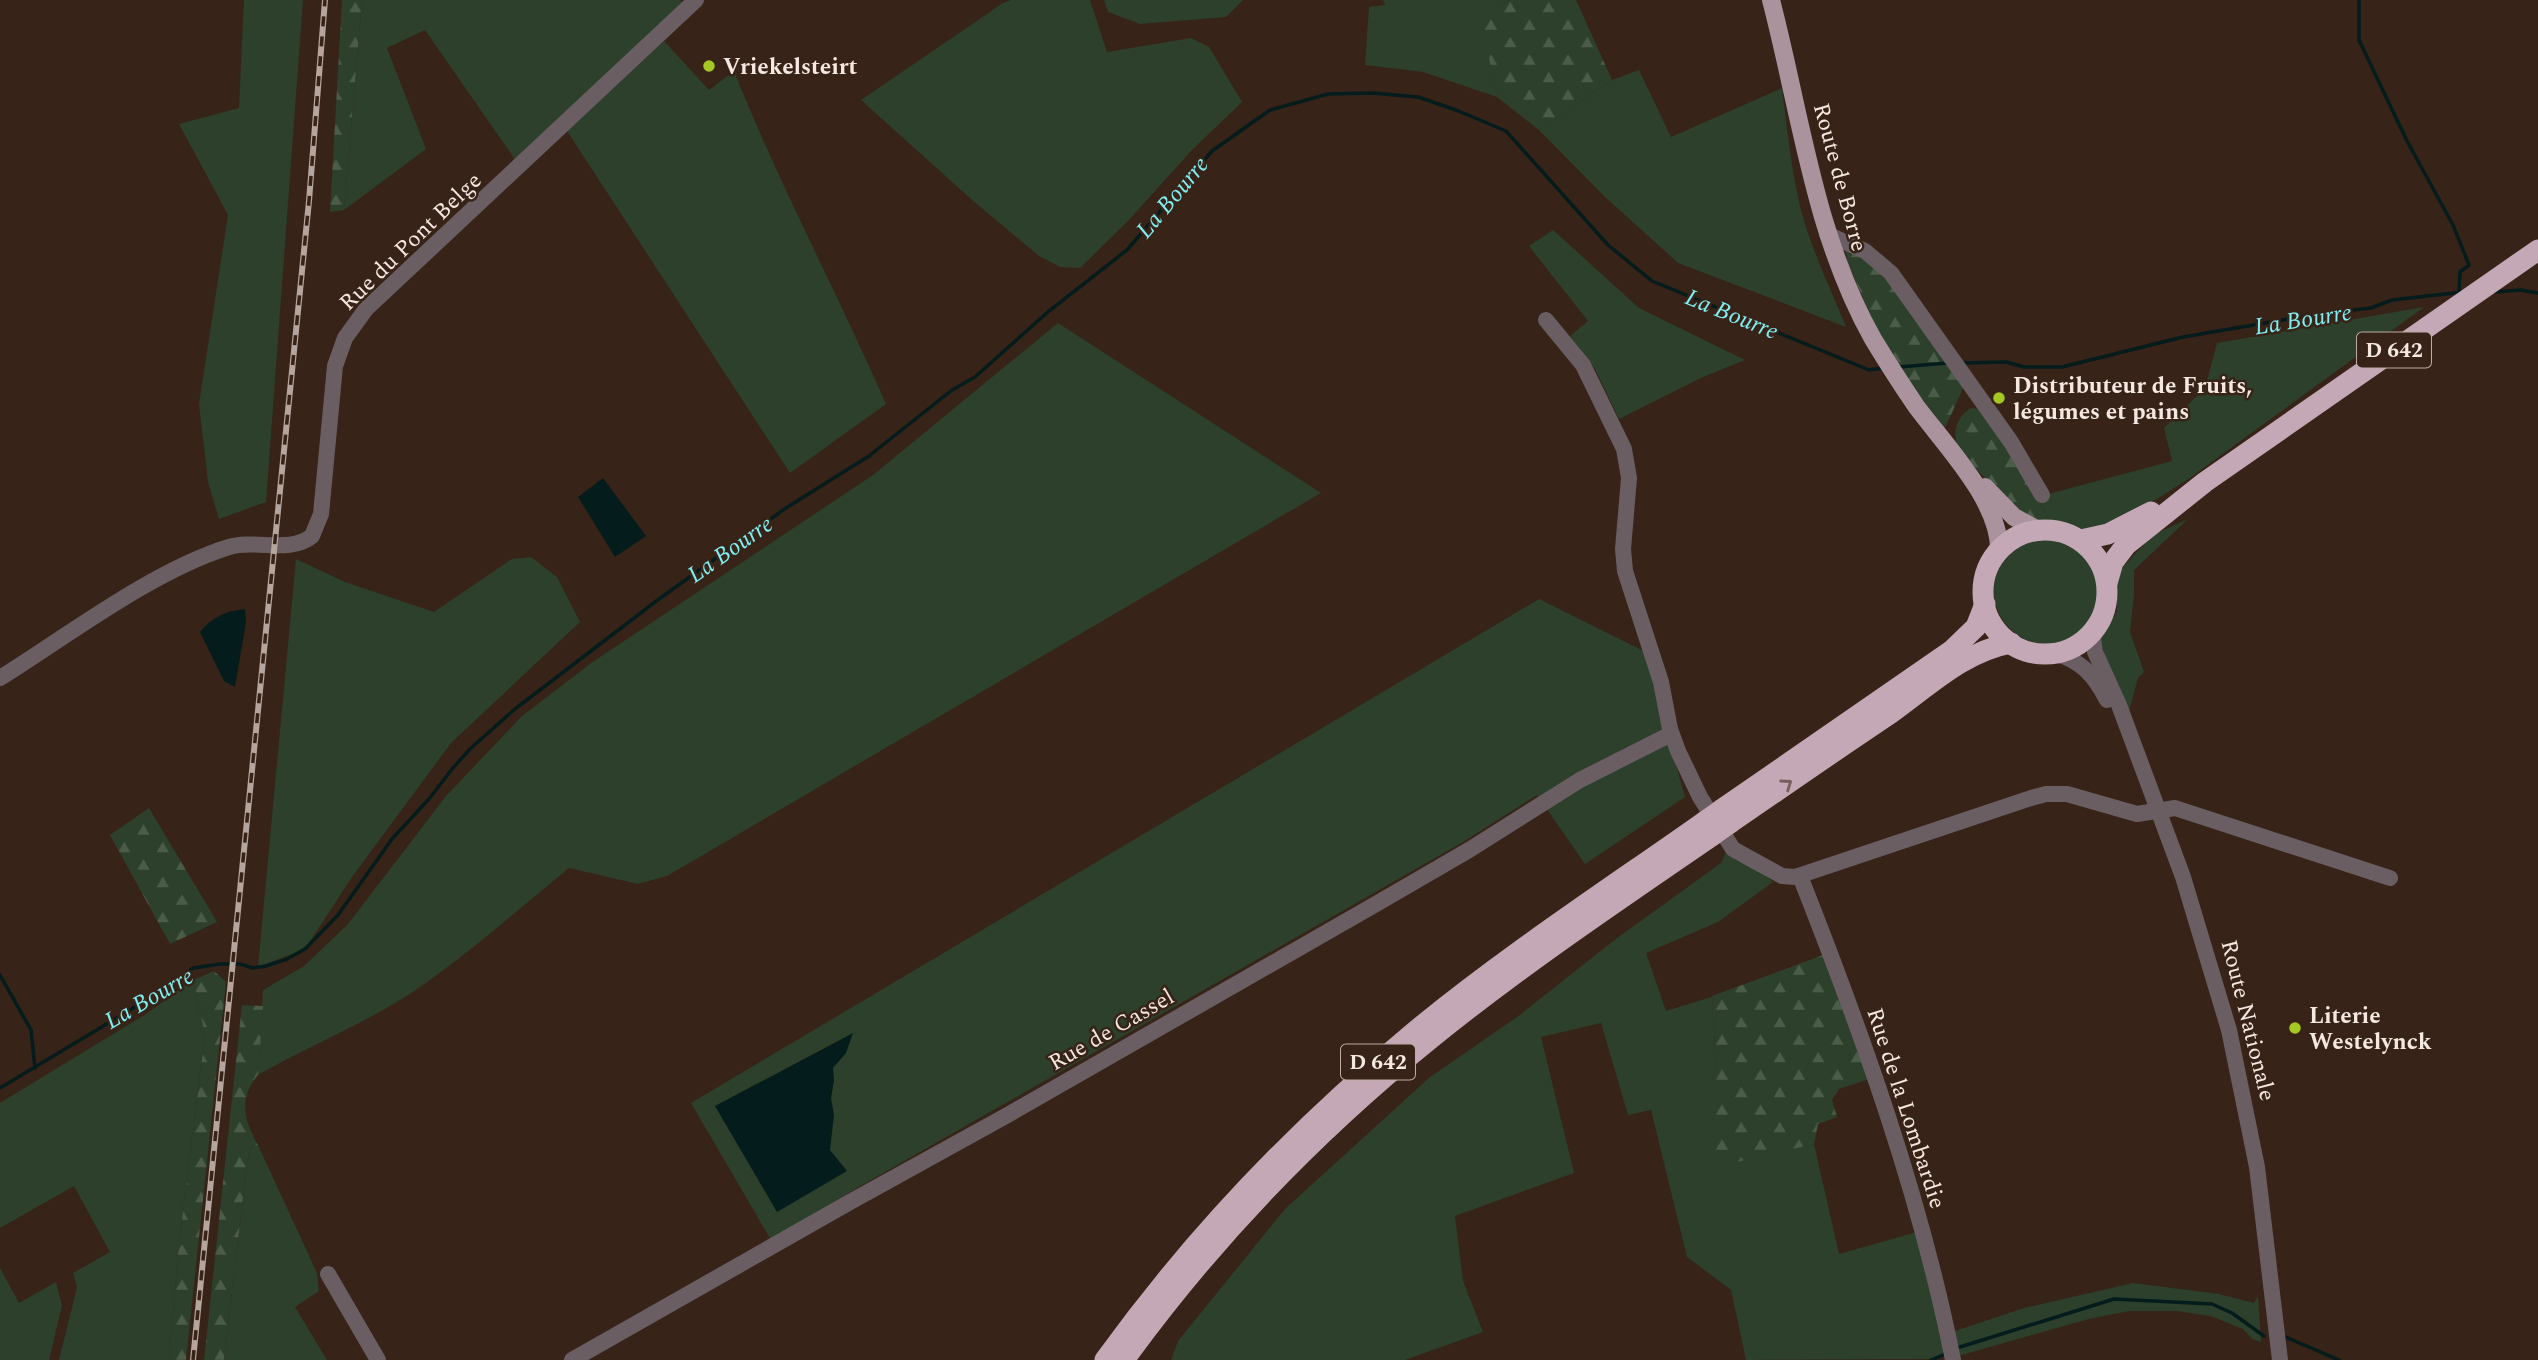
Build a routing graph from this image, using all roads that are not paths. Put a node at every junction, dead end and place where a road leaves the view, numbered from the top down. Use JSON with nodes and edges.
{"nodes":[{"id":1,"x":695,"y":0,"type":"edge"},
{"id":2,"x":1771,"y":0,"type":"edge"},
{"id":3,"x":1827,"y":234,"type":"junction"},
{"id":4,"x":2538,"y":250,"type":"edge"},
{"id":5,"x":1546,"y":320,"type":"dead end"},
{"id":6,"x":1955,"y":456,"type":"junction"},
{"id":7,"x":2205,"y":482,"type":"junction"},
{"id":8,"x":2042,"y":495,"type":"dead end"},
{"id":9,"x":2038,"y":530,"type":"junction"},
{"id":10,"x":2081,"y":540,"type":"junction"},
{"id":11,"x":1999,"y":550,"type":"junction"},
{"id":12,"x":2107,"y":583,"type":"junction"},
{"id":13,"x":1985,"y":604,"type":"junction"},
{"id":14,"x":2092,"y":632,"type":"junction"},
{"id":15,"x":2011,"y":643,"type":"junction"},
{"id":16,"x":2054,"y":653,"type":"junction"},
{"id":17,"x":0,"y":678,"type":"edge"},
{"id":18,"x":1671,"y":734,"type":"junction"},
{"id":19,"x":2134,"y":750,"type":"junction"},
{"id":20,"x":2158,"y":810,"type":"junction"},
{"id":21,"x":1717,"y":823,"type":"junction"},
{"id":22,"x":1800,"y":876,"type":"junction"},
{"id":23,"x":2390,"y":878,"type":"dead end"},
{"id":24,"x":328,"y":1275,"type":"dead end"},
{"id":25,"x":2274,"y":1312,"type":"junction"},
{"id":26,"x":378,"y":1360,"type":"edge"},
{"id":27,"x":572,"y":1360,"type":"edge"},
{"id":28,"x":1105,"y":1360,"type":"edge"},
{"id":29,"x":1124,"y":1360,"type":"edge"},
{"id":30,"x":1953,"y":1360,"type":"edge"},
{"id":31,"x":2274,"y":1360,"type":"edge"},
{"id":32,"x":2280,"y":1360,"type":"edge"}],
"edges":[{"from":1,"to":17,"type":"street","name":"Rue du Pont Belge"},
{"from":2,"to":3,"type":"main road","name":"Route de Borre"},
{"from":3,"to":6,"type":"main road","name":"Route de Borre"},
{"from":3,"to":8,"type":"street"},
{"from":4,"to":7,"type":"highway","number":"D 642"},
{"from":5,"to":18,"type":"street"},
{"from":6,"to":9,"type":"main road"},
{"from":6,"to":11,"type":"main road"},
{"from":7,"to":10,"type":"highway","number":"D 642"},
{"from":7,"to":12,"type":"highway","number":"D 642"},
{"from":9,"to":10,"type":"highway"},
{"from":9,"to":11,"type":"highway"},
{"from":10,"to":12,"type":"highway"},
{"from":11,"to":13,"type":"highway"},
{"from":12,"to":14,"type":"highway"},
{"from":13,"to":15,"type":"highway"},
{"from":13,"to":21,"type":"highway","number":"D 642"},
{"from":14,"to":16,"type":"highway"},
{"from":14,"to":19,"type":"street","name":"Route Nationale"},
{"from":15,"to":16,"type":"highway"},
{"from":21,"to":15,"type":"highway","number":"D 642","one_way":true},
{"from":16,"to":19,"type":"street","name":"Route Nationale"},
{"from":18,"to":22,"type":"street"},
{"from":18,"to":27,"type":"street","name":"Rue de Cassel"},
{"from":19,"to":20,"type":"street","name":"Route Nationale"},
{"from":20,"to":22,"type":"street"},
{"from":20,"to":23,"type":"street"},
{"from":20,"to":25,"type":"street","name":"Route Nationale"},
{"from":21,"to":28,"type":"highway","number":"D 642"},
{"from":21,"to":29,"type":"highway","number":"D 642"},
{"from":22,"to":30,"type":"street","name":"Rue de la Lombardie"},
{"from":24,"to":26,"type":"street"},
{"from":25,"to":31,"type":"street","name":"Route Nationale"},
{"from":25,"to":32,"type":"street","name":"Route Nationale"}]}
